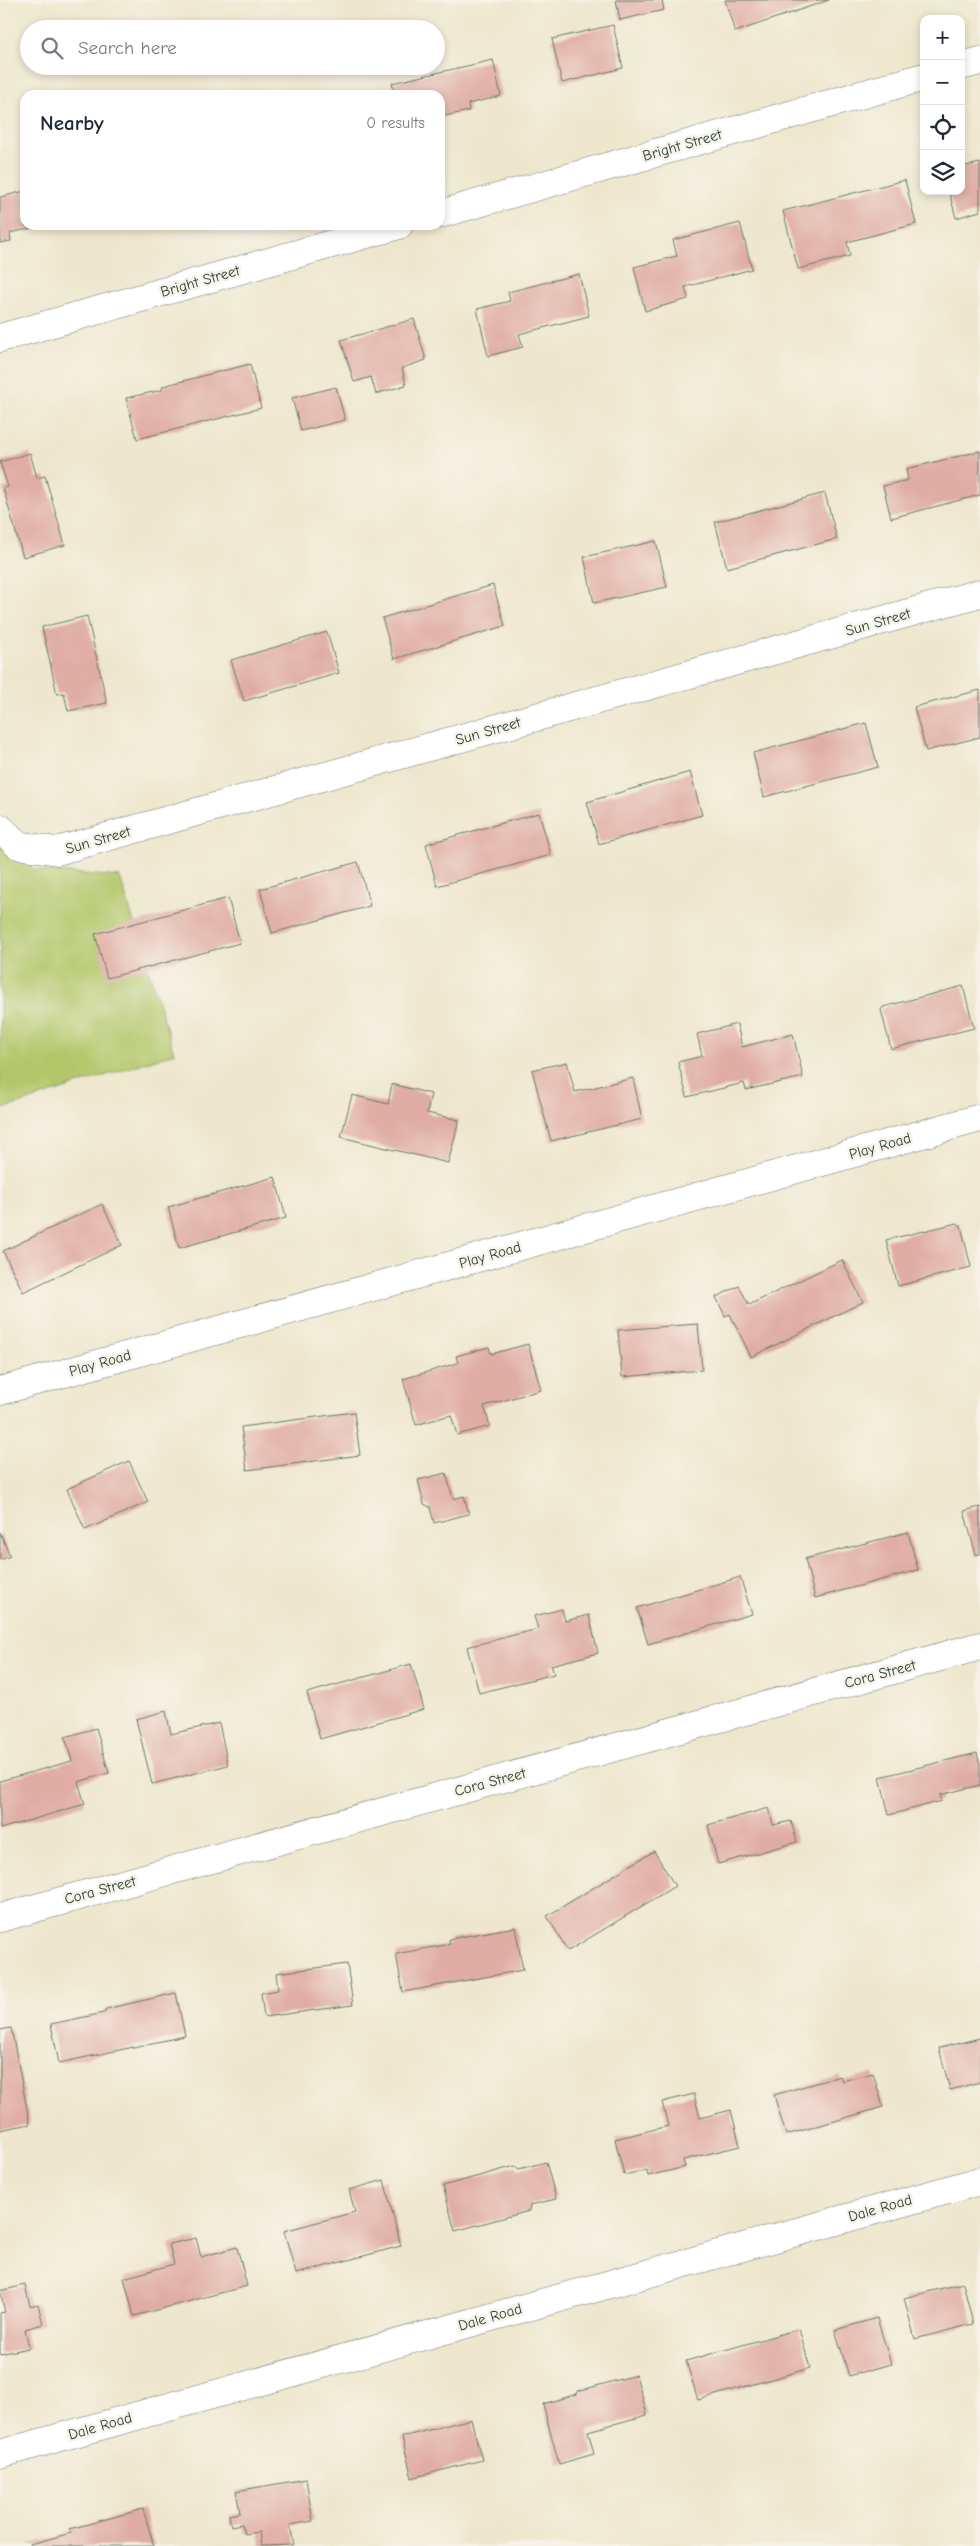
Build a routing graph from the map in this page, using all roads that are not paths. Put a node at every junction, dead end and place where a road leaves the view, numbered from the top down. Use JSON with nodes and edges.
{"nodes":[{"id":1,"x":980,"y":61,"type":"edge"},
{"id":2,"x":965,"y":65,"type":"edge"},
{"id":3,"x":920,"y":78,"type":"edge"},
{"id":4,"x":445,"y":213,"type":"edge"},
{"id":5,"x":381,"y":230,"type":"edge"},
{"id":6,"x":0,"y":338,"type":"edge"},
{"id":7,"x":980,"y":593,"type":"edge"},
{"id":8,"x":0,"y":828,"type":"edge"},
{"id":9,"x":980,"y":1118,"type":"edge"},
{"id":10,"x":0,"y":1391,"type":"edge"},
{"id":11,"x":980,"y":1646,"type":"edge"},
{"id":12,"x":0,"y":1918,"type":"edge"},
{"id":13,"x":980,"y":2180,"type":"edge"},
{"id":14,"x":0,"y":2454,"type":"edge"}],
"edges":[{"from":1,"to":2,"type":"street"},
{"from":3,"to":4,"type":"street","name":"Bright Street"},
{"from":5,"to":6,"type":"street","name":"Bright Street"},
{"from":7,"to":8,"type":"street","name":"Sun Street"},
{"from":9,"to":10,"type":"street","name":"Play Road"},
{"from":11,"to":12,"type":"street","name":"Cora Street"},
{"from":13,"to":14,"type":"street","name":"Dale Road"}]}
